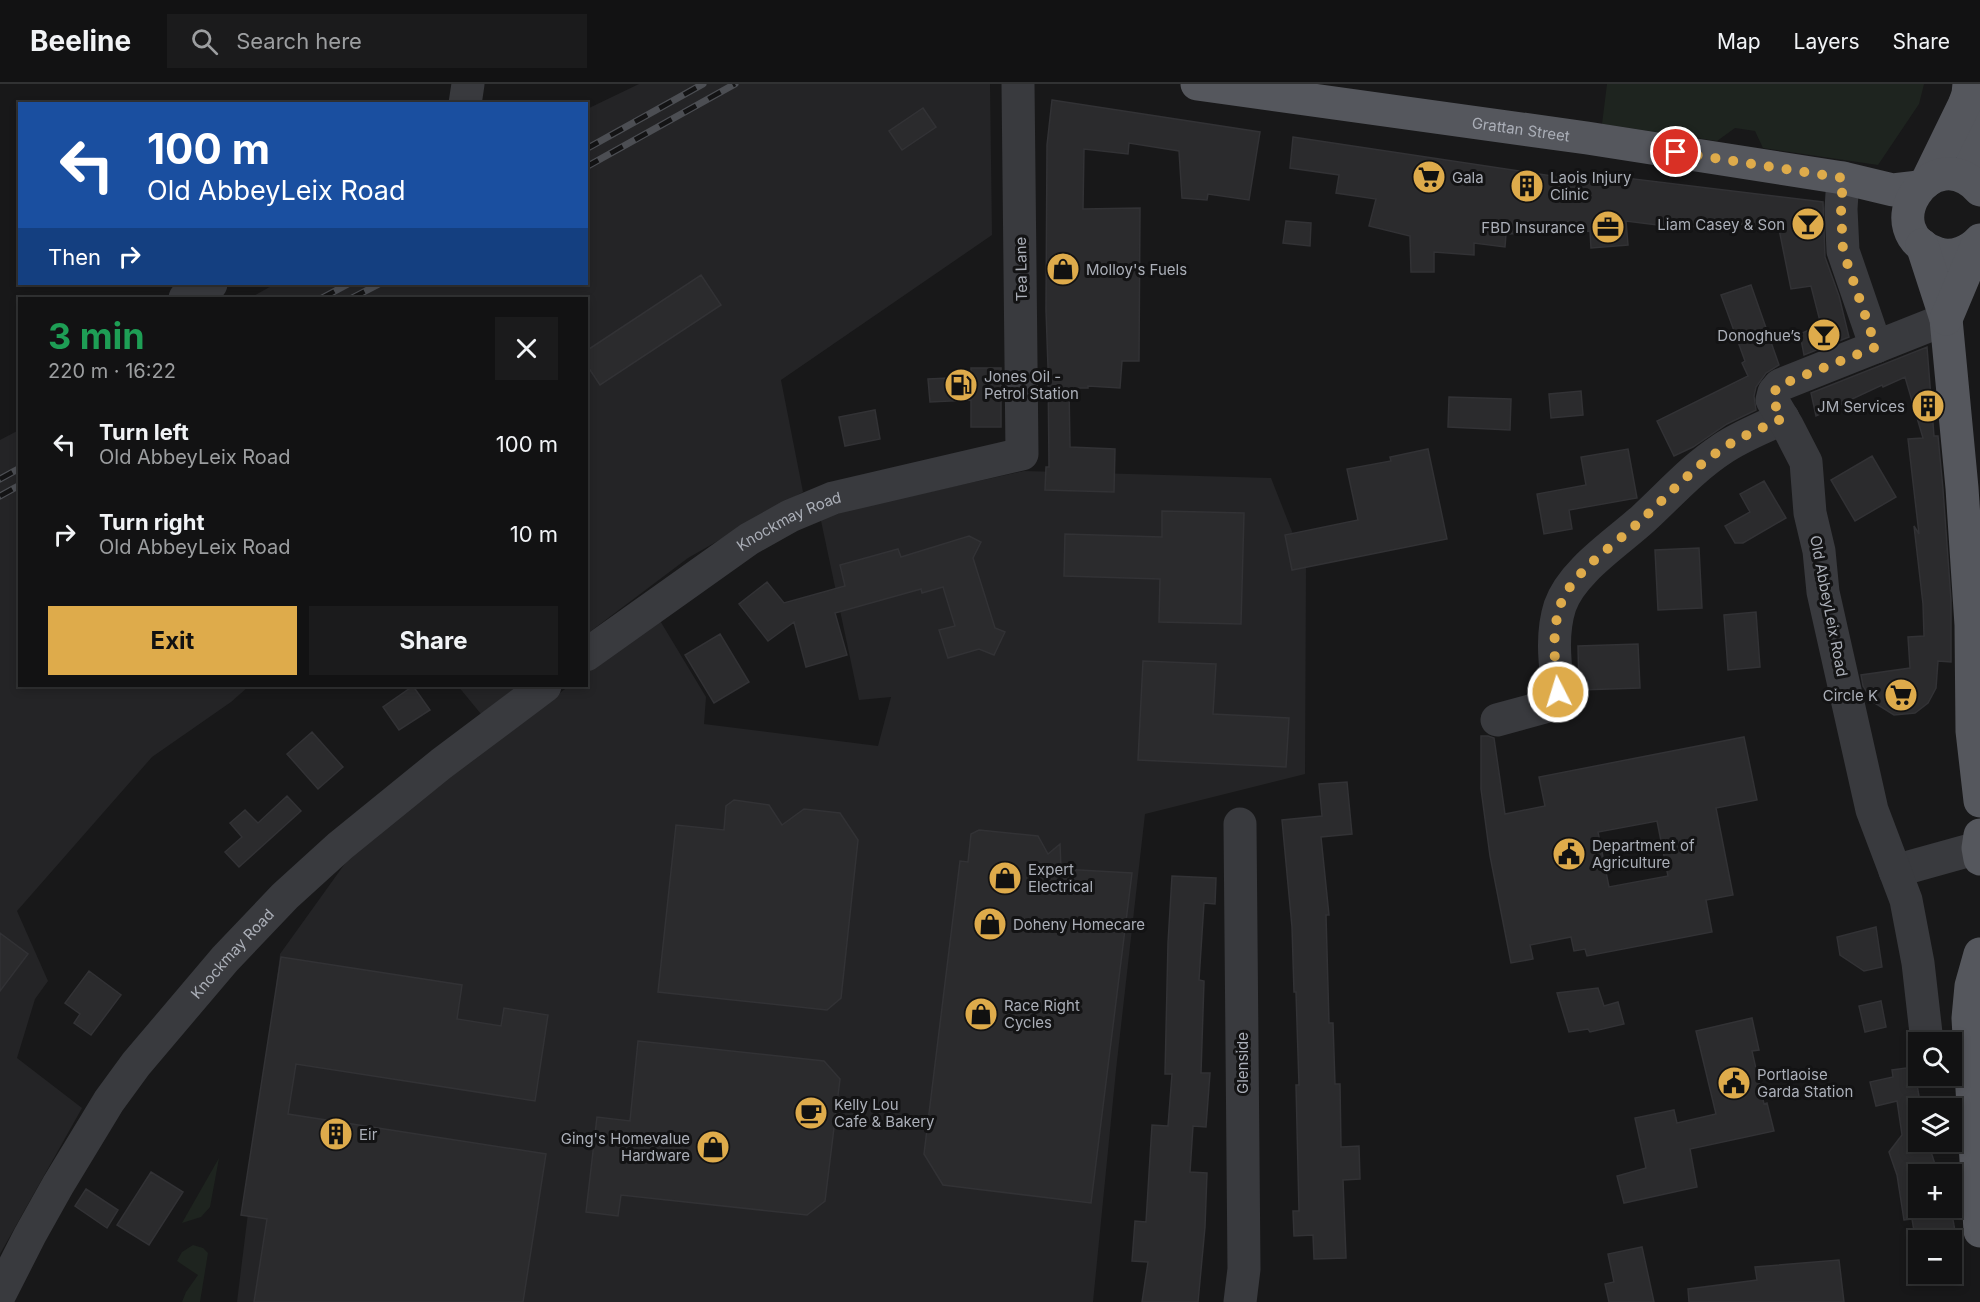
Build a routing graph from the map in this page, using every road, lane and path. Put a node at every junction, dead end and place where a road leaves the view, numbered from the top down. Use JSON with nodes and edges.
{"nodes":[{"id":1,"x":468,"y":84,"type":"edge"},
{"id":2,"x":1018,"y":84,"type":"edge"},
{"id":3,"x":1197,"y":84,"type":"edge"},
{"id":4,"x":1971,"y":97,"type":"edge"},
{"id":5,"x":465,"y":102,"type":"edge"},
{"id":6,"x":1843,"y":178,"type":"junction"},
{"id":7,"x":1923,"y":184,"type":"junction"},
{"id":8,"x":1978,"y":188,"type":"edge"},
{"id":9,"x":1916,"y":237,"type":"junction"},
{"id":10,"x":1979,"y":241,"type":"edge"},
{"id":11,"x":209,"y":285,"type":"edge"},
{"id":12,"x":187,"y":297,"type":"edge"},
{"id":13,"x":1946,"y":319,"type":"junction"},
{"id":14,"x":1876,"y":347,"type":"junction"},
{"id":15,"x":1783,"y":418,"type":"junction"},
{"id":16,"x":1022,"y":454,"type":"joint"},
{"id":17,"x":588,"y":654,"type":"edge"},
{"id":18,"x":544,"y":687,"type":"edge"},
{"id":19,"x":1497,"y":720,"type":"dead end"},
{"id":20,"x":1976,"y":744,"type":"edge"},
{"id":21,"x":1980,"y":801,"type":"edge"},
{"id":22,"x":1240,"y":824,"type":"dead end"},
{"id":23,"x":1979,"y":848,"type":"edge"},
{"id":24,"x":1895,"y":871,"type":"junction"},
{"id":25,"x":1980,"y":954,"type":"edge"},
{"id":26,"x":1926,"y":1032,"type":"edge"},
{"id":27,"x":1980,"y":1232,"type":"edge"},
{"id":28,"x":0,"y":1294,"type":"edge"},
{"id":29,"x":1240,"y":1302,"type":"edge"}],
"edges":[{"from":1,"to":5,"type":"street"},
{"from":2,"to":16,"type":"street","name":"Tea Lane"},
{"from":3,"to":6,"type":"main road","name":"Grattan Street"},
{"from":4,"to":7,"type":"main road"},
{"from":4,"to":8,"type":"main road"},
{"from":6,"to":7,"type":"main road","name":"Grattan Street"},
{"from":6,"to":9,"type":"main road"},
{"from":6,"to":14,"type":"street"},
{"from":7,"to":8,"type":"main road","name":"Grattan Street"},
{"from":7,"to":9,"type":"main road"},
{"from":9,"to":10,"type":"main road"},
{"from":9,"to":13,"type":"main road"},
{"from":10,"to":13,"type":"main road"},
{"from":11,"to":12,"type":"street"},
{"from":13,"to":14,"type":"street","name":"Old AbbeyLeix Road"},
{"from":13,"to":20,"type":"main road"},
{"from":14,"to":15,"type":"street","name":"Old AbbeyLeix Road"},
{"from":15,"to":19,"type":"street"},
{"from":15,"to":24,"type":"street","name":"Old AbbeyLeix Road"},
{"from":16,"to":17,"type":"street","name":"Knockmay Road"},
{"from":18,"to":28,"type":"street","name":"Knockmay Road"},
{"from":20,"to":21,"type":"main road"},
{"from":22,"to":29,"type":"street","name":"Glenside"},
{"from":23,"to":24,"type":"street"},
{"from":24,"to":26,"type":"street","name":"Old AbbeyLeix Road"},
{"from":25,"to":27,"type":"main road"}]}
